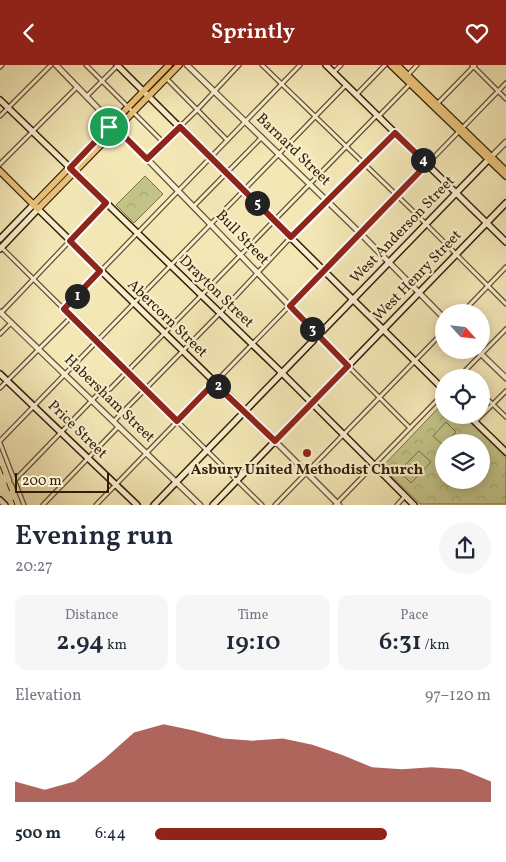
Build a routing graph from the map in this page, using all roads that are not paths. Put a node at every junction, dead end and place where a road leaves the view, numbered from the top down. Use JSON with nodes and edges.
{"nodes":[{"id":1,"x":51,"y":65,"type":"edge"},
{"id":2,"x":56,"y":65,"type":"edge"},
{"id":3,"x":86,"y":65,"type":"edge"},
{"id":4,"x":118,"y":65,"type":"edge"},
{"id":5,"x":169,"y":65,"type":"edge"},
{"id":6,"x":179,"y":65,"type":"edge"},
{"id":7,"x":187,"y":65,"type":"edge"},
{"id":8,"x":239,"y":65,"type":"edge"},
{"id":9,"x":262,"y":65,"type":"edge"},
{"id":10,"x":300,"y":65,"type":"edge"},
{"id":11,"x":326,"y":65,"type":"edge"},
{"id":12,"x":341,"y":65,"type":"edge"},
{"id":13,"x":385,"y":65,"type":"edge"},
{"id":14,"x":390,"y":65,"type":"edge"},
{"id":15,"x":397,"y":65,"type":"edge"},
{"id":16,"x":417,"y":65,"type":"edge"},
{"id":17,"x":474,"y":66,"type":"edge"},
{"id":18,"x":333,"y":73,"type":"junction"},
{"id":19,"x":407,"y":75,"type":"junction"},
{"id":20,"x":165,"y":78,"type":"junction"},
{"id":21,"x":103,"y":82,"type":"junction"},
{"id":22,"x":506,"y":83,"type":"edge"},
{"id":23,"x":282,"y":84,"type":"junction"},
{"id":24,"x":410,"y":84,"type":"junction"},
{"id":25,"x":346,"y":85,"type":"junction"},
{"id":26,"x":78,"y":87,"type":"junction"},
{"id":27,"x":215,"y":91,"type":"junction"},
{"id":28,"x":498,"y":91,"type":"junction"},
{"id":29,"x":146,"y":94,"type":"junction"},
{"id":30,"x":356,"y":95,"type":"junction"},
{"id":31,"x":87,"y":96,"type":"junction"},
{"id":32,"x":506,"y":99,"type":"edge"},
{"id":33,"x":0,"y":100,"type":"edge"},
{"id":34,"x":438,"y":104,"type":"junction"},
{"id":35,"x":8,"y":108,"type":"junction"},
{"id":36,"x":131,"y":109,"type":"junction"},
{"id":37,"x":197,"y":110,"type":"junction"},
{"id":38,"x":0,"y":116,"type":"edge"},
{"id":39,"x":378,"y":116,"type":"junction"},
{"id":40,"x":315,"y":117,"type":"junction"},
{"id":41,"x":245,"y":121,"type":"junction"},
{"id":42,"x":114,"y":126,"type":"junction"},
{"id":43,"x":180,"y":127,"type":"junction"},
{"id":44,"x":461,"y":129,"type":"junction"},
{"id":45,"x":33,"y":131,"type":"junction"},
{"id":46,"x":395,"y":133,"type":"junction"},
{"id":47,"x":262,"y":137,"type":"junction"},
{"id":48,"x":227,"y":140,"type":"junction"},
{"id":49,"x":506,"y":142,"type":"edge"},
{"id":50,"x":164,"y":143,"type":"junction"},
{"id":51,"x":346,"y":147,"type":"junction"},
{"id":52,"x":279,"y":154,"type":"junction"},
{"id":53,"x":210,"y":158,"type":"junction"},
{"id":54,"x":491,"y":158,"type":"junction"},
{"id":55,"x":147,"y":159,"type":"junction"},
{"id":56,"x":0,"y":164,"type":"edge"},
{"id":57,"x":427,"y":164,"type":"junction"},
{"id":58,"x":364,"y":165,"type":"junction"},
{"id":59,"x":72,"y":170,"type":"junction"},
{"id":60,"x":0,"y":171,"type":"edge"},
{"id":61,"x":506,"y":171,"type":"edge"},
{"id":62,"x":226,"y":173,"type":"junction"},
{"id":63,"x":506,"y":177,"type":"edge"},
{"id":64,"x":310,"y":184,"type":"junction"},
{"id":65,"x":244,"y":190,"type":"junction"},
{"id":66,"x":178,"y":191,"type":"junction"},
{"id":67,"x":456,"y":193,"type":"junction"},
{"id":68,"x":397,"y":195,"type":"junction"},
{"id":69,"x":328,"y":202,"type":"junction"},
{"id":70,"x":106,"y":203,"type":"junction"},
{"id":71,"x":506,"y":203,"type":"edge"},
{"id":72,"x":194,"y":206,"type":"junction"},
{"id":73,"x":35,"y":207,"type":"junction"},
{"id":74,"x":275,"y":221,"type":"junction"},
{"id":75,"x":211,"y":223,"type":"junction"},
{"id":76,"x":487,"y":223,"type":"junction"},
{"id":77,"x":427,"y":224,"type":"junction"},
{"id":78,"x":137,"y":233,"type":"junction"},
{"id":79,"x":360,"y":233,"type":"junction"},
{"id":80,"x":291,"y":237,"type":"junction"},
{"id":81,"x":0,"y":239,"type":"edge"},
{"id":82,"x":70,"y":241,"type":"junction"},
{"id":83,"x":506,"y":242,"type":"edge"},
{"id":84,"x":0,"y":247,"type":"edge"},
{"id":85,"x":240,"y":254,"type":"junction"},
{"id":86,"x":456,"y":254,"type":"junction"},
{"id":87,"x":389,"y":262,"type":"junction"},
{"id":88,"x":170,"y":265,"type":"junction"},
{"id":89,"x":506,"y":267,"type":"edge"},
{"id":90,"x":100,"y":271,"type":"junction"},
{"id":91,"x":324,"y":271,"type":"junction"},
{"id":92,"x":258,"y":273,"type":"junction"},
{"id":93,"x":34,"y":279,"type":"junction"},
{"id":94,"x":487,"y":286,"type":"junction"},
{"id":95,"x":420,"y":292,"type":"junction"},
{"id":96,"x":201,"y":295,"type":"junction"},
{"id":97,"x":353,"y":300,"type":"junction"},
{"id":98,"x":134,"y":304,"type":"junction"},
{"id":99,"x":470,"y":304,"type":"edge"},
{"id":100,"x":506,"y":304,"type":"edge"},
{"id":101,"x":290,"y":306,"type":"junction"},
{"id":102,"x":435,"y":308,"type":"edge"},
{"id":103,"x":64,"y":309,"type":"junction"},
{"id":104,"x":0,"y":313,"type":"edge"},
{"id":105,"x":220,"y":313,"type":"junction"},
{"id":106,"x":72,"y":316,"type":"junction"},
{"id":107,"x":11,"y":323,"type":"junction"},
{"id":108,"x":506,"y":329,"type":"edge"},
{"id":109,"x":384,"y":330,"type":"junction"},
{"id":110,"x":165,"y":332,"type":"junction"},
{"id":111,"x":0,"y":334,"type":"edge"},
{"id":112,"x":318,"y":335,"type":"junction"},
{"id":113,"x":435,"y":340,"type":"edge"},
{"id":114,"x":97,"y":341,"type":"junction"},
{"id":115,"x":252,"y":345,"type":"junction"},
{"id":116,"x":490,"y":346,"type":"edge"},
{"id":117,"x":39,"y":349,"type":"junction"},
{"id":118,"x":183,"y":350,"type":"junction"},
{"id":119,"x":477,"y":359,"type":"edge"},
{"id":120,"x":485,"y":359,"type":"edge"},
{"id":121,"x":415,"y":361,"type":"junction"},
{"id":122,"x":348,"y":366,"type":"junction"},
{"id":123,"x":468,"y":369,"type":"edge"},
{"id":124,"x":127,"y":371,"type":"junction"},
{"id":125,"x":282,"y":373,"type":"junction"},
{"id":126,"x":0,"y":374,"type":"edge"},
{"id":127,"x":66,"y":374,"type":"junction"},
{"id":128,"x":506,"y":378,"type":"edge"},
{"id":129,"x":7,"y":381,"type":"junction"},
{"id":130,"x":435,"y":382,"type":"edge"},
{"id":131,"x":214,"y":383,"type":"junction"},
{"id":132,"x":0,"y":388,"type":"edge"},
{"id":133,"x":145,"y":389,"type":"junction"},
{"id":134,"x":506,"y":391,"type":"edge"},
{"id":135,"x":379,"y":397,"type":"junction"},
{"id":136,"x":92,"y":400,"type":"junction"},
{"id":137,"x":435,"y":401,"type":"edge"},
{"id":138,"x":490,"y":401,"type":"edge"},
{"id":139,"x":312,"y":403,"type":"junction"},
{"id":140,"x":493,"y":404,"type":"junction"},
{"id":141,"x":34,"y":406,"type":"junction"},
{"id":142,"x":490,"y":407,"type":"edge"},
{"id":143,"x":244,"y":412,"type":"junction"},
{"id":144,"x":506,"y":417,"type":"edge"},
{"id":145,"x":114,"y":421,"type":"junction"},
{"id":146,"x":177,"y":421,"type":"junction"},
{"id":147,"x":478,"y":424,"type":"edge"},
{"id":148,"x":119,"y":426,"type":"junction"},
{"id":149,"x":409,"y":429,"type":"junction"},
{"id":150,"x":61,"y":432,"type":"junction"},
{"id":151,"x":343,"y":434,"type":"junction"},
{"id":152,"x":275,"y":441,"type":"junction"},
{"id":153,"x":0,"y":442,"type":"edge"},
{"id":154,"x":206,"y":450,"type":"junction"},
{"id":155,"x":506,"y":451,"type":"edge"},
{"id":156,"x":146,"y":452,"type":"junction"},
{"id":157,"x":88,"y":458,"type":"junction"},
{"id":158,"x":374,"y":465,"type":"junction"},
{"id":159,"x":306,"y":472,"type":"junction"},
{"id":160,"x":237,"y":480,"type":"junction"},
{"id":161,"x":14,"y":481,"type":"junction"},
{"id":162,"x":177,"y":481,"type":"junction"},
{"id":163,"x":116,"y":484,"type":"junction"},
{"id":164,"x":405,"y":496,"type":"junction"},
{"id":165,"x":0,"y":500,"type":"edge"},
{"id":166,"x":337,"y":504,"type":"edge"},
{"id":167,"x":4,"y":505,"type":"edge"},
{"id":168,"x":24,"y":505,"type":"edge"},
{"id":169,"x":43,"y":505,"type":"edge"},
{"id":170,"x":96,"y":505,"type":"edge"},
{"id":171,"x":137,"y":505,"type":"edge"},
{"id":172,"x":154,"y":505,"type":"edge"},
{"id":173,"x":200,"y":505,"type":"edge"},
{"id":174,"x":213,"y":505,"type":"edge"},
{"id":175,"x":262,"y":505,"type":"edge"},
{"id":176,"x":275,"y":505,"type":"edge"},
{"id":177,"x":397,"y":505,"type":"edge"},
{"id":178,"x":414,"y":505,"type":"edge"}],
"edges":[{"from":1,"to":35,"type":"street"},
{"from":2,"to":26,"type":"street","name":"Bull Street"},
{"from":3,"to":21,"type":"street"},
{"from":4,"to":21,"type":"street"},
{"from":4,"to":29,"type":"main road"},
{"from":5,"to":29,"type":"main road"},
{"from":6,"to":20,"type":"main road"},
{"from":7,"to":27,"type":"street","name":"Barnard Street"},
{"from":8,"to":27,"type":"street"},
{"from":9,"to":23,"type":"street"},
{"from":10,"to":23,"type":"street"},
{"from":11,"to":18,"type":"main road"},
{"from":12,"to":18,"type":"street"},
{"from":13,"to":30,"type":"street"},
{"from":14,"to":24,"type":"main road"},
{"from":15,"to":19,"type":"main road"},
{"from":16,"to":19,"type":"street"},
{"from":17,"to":28,"type":"street"},
{"from":17,"to":34,"type":"street"},
{"from":18,"to":25,"type":"main road"},
{"from":19,"to":34,"type":"main road"},
{"from":20,"to":29,"type":"main road"},
{"from":20,"to":37,"type":"street"},
{"from":21,"to":31,"type":"street"},
{"from":21,"to":36,"type":"street"},
{"from":22,"to":28,"type":"street"},
{"from":23,"to":40,"type":"street"},
{"from":23,"to":41,"type":"street"},
{"from":24,"to":39,"type":"street"},
{"from":24,"to":44,"type":"main road"},
{"from":25,"to":30,"type":"main road"},
{"from":25,"to":40,"type":"street"},
{"from":26,"to":31,"type":"street","name":"Bull Street"},
{"from":26,"to":45,"type":"street"},
{"from":27,"to":37,"type":"street"},
{"from":27,"to":41,"type":"street","name":"Barnard Street"},
{"from":28,"to":32,"type":"street"},
{"from":28,"to":44,"type":"street"},
{"from":29,"to":36,"type":"main road"},
{"from":29,"to":43,"type":"main road"},
{"from":30,"to":39,"type":"main road"},
{"from":31,"to":42,"type":"street","name":"Bull Street"},
{"from":33,"to":35,"type":"main road","name":"Drayton Street"},
{"from":34,"to":44,"type":"main road"},
{"from":35,"to":38,"type":"street"},
{"from":35,"to":45,"type":"main road","name":"Drayton Street"},
{"from":36,"to":42,"type":"main road"},
{"from":36,"to":50,"type":"street"},
{"from":37,"to":43,"type":"street"},
{"from":37,"to":48,"type":"street"},
{"from":39,"to":46,"type":"main road"},
{"from":39,"to":51,"type":"street"},
{"from":40,"to":51,"type":"street"},
{"from":40,"to":52,"type":"street"},
{"from":41,"to":47,"type":"street","name":"Barnard Street"},
{"from":41,"to":48,"type":"street"},
{"from":42,"to":55,"type":"street","name":"Bull Street"},
{"from":42,"to":59,"type":"main road"},
{"from":43,"to":50,"type":"street"},
{"from":43,"to":53,"type":"main road"},
{"from":44,"to":54,"type":"main road"},
{"from":44,"to":57,"type":"street"},
{"from":45,"to":56,"type":"street"},
{"from":45,"to":59,"type":"main road","name":"Drayton Street"},
{"from":46,"to":57,"type":"main road"},
{"from":46,"to":58,"type":"street"},
{"from":47,"to":52,"type":"street","name":"Barnard Street"},
{"from":47,"to":62,"type":"street"},
{"from":48,"to":53,"type":"street"},
{"from":49,"to":54,"type":"street","name":"West Anderson Street"},
{"from":50,"to":55,"type":"street"},
{"from":51,"to":58,"type":"street"},
{"from":51,"to":64,"type":"street"},
{"from":52,"to":64,"type":"street","name":"Barnard Street"},
{"from":52,"to":65,"type":"street"},
{"from":53,"to":62,"type":"main road"},
{"from":53,"to":66,"type":"street"},
{"from":54,"to":61,"type":"main road"},
{"from":54,"to":63,"type":"main road"},
{"from":54,"to":67,"type":"main road","name":"West Anderson Street"},
{"from":55,"to":66,"type":"street","name":"Bull Street"},
{"from":57,"to":67,"type":"main road"},
{"from":57,"to":68,"type":"street"},
{"from":58,"to":68,"type":"street"},
{"from":58,"to":69,"type":"street"},
{"from":59,"to":70,"type":"main road","name":"Drayton Street"},
{"from":59,"to":73,"type":"main road"},
{"from":60,"to":73,"type":"main road","name":"Abercorn Street"},
{"from":62,"to":65,"type":"main road"},
{"from":62,"to":72,"type":"street"},
{"from":64,"to":69,"type":"street","name":"Barnard Street"},
{"from":64,"to":74,"type":"street"},
{"from":65,"to":74,"type":"main road"},
{"from":65,"to":75,"type":"street"},
{"from":66,"to":72,"type":"street","name":"Bull Street"},
{"from":66,"to":78,"type":"street"},
{"from":67,"to":76,"type":"main road"},
{"from":67,"to":77,"type":"main road","name":"West Anderson Street"},
{"from":68,"to":77,"type":"street"},
{"from":68,"to":79,"type":"street"},
{"from":69,"to":79,"type":"street","name":"Barnard Street"},
{"from":69,"to":80,"type":"street"},
{"from":70,"to":78,"type":"main road","name":"Drayton Street"},
{"from":70,"to":82,"type":"street"},
{"from":71,"to":76,"type":"main road","name":"West Henry Street"},
{"from":72,"to":75,"type":"street","name":"Bull Street"},
{"from":73,"to":81,"type":"main road"},
{"from":73,"to":82,"type":"main road","name":"Abercorn Street"},
{"from":73,"to":84,"type":"main road"},
{"from":74,"to":80,"type":"main road"},
{"from":74,"to":85,"type":"street"},
{"from":75,"to":85,"type":"street","name":"Bull Street"},
{"from":75,"to":88,"type":"street"},
{"from":76,"to":83,"type":"main road"},
{"from":76,"to":86,"type":"main road","name":"West Henry Street"},
{"from":77,"to":86,"type":"street"},
{"from":77,"to":87,"type":"main road","name":"West Anderson Street"},
{"from":78,"to":88,"type":"main road","name":"Drayton Street"},
{"from":78,"to":90,"type":"street"},
{"from":79,"to":87,"type":"street","name":"Barnard Street"},
{"from":79,"to":91,"type":"street"},
{"from":80,"to":91,"type":"main road"},
{"from":80,"to":92,"type":"street"},
{"from":82,"to":90,"type":"main road","name":"Abercorn Street"},
{"from":82,"to":93,"type":"street"},
{"from":84,"to":93,"type":"street"},
{"from":85,"to":92,"type":"street","name":"Bull Street"},
{"from":85,"to":96,"type":"street"},
{"from":86,"to":94,"type":"street"},
{"from":86,"to":95,"type":"main road","name":"West Henry Street"},
{"from":87,"to":95,"type":"street","name":"Barnard Street"},
{"from":87,"to":97,"type":"main road","name":"West Anderson Street"},
{"from":88,"to":96,"type":"main road","name":"Drayton Street"},
{"from":88,"to":98,"type":"street"},
{"from":89,"to":94,"type":"street"},
{"from":90,"to":98,"type":"main road","name":"Abercorn Street"},
{"from":90,"to":103,"type":"street"},
{"from":91,"to":97,"type":"main road"},
{"from":91,"to":101,"type":"street"},
{"from":92,"to":101,"type":"street","name":"Bull Street"},
{"from":92,"to":105,"type":"street"},
{"from":93,"to":103,"type":"street"},
{"from":93,"to":104,"type":"street"},
{"from":94,"to":99,"type":"street"},
{"from":94,"to":100,"type":"street"},
{"from":95,"to":102,"type":"street","name":"Barnard Street"},
{"from":95,"to":109,"type":"main road","name":"West Henry Street"},
{"from":96,"to":105,"type":"main road","name":"Drayton Street"},
{"from":96,"to":110,"type":"street"},
{"from":97,"to":109,"type":"main road"},
{"from":97,"to":112,"type":"main road","name":"West Anderson Street"},
{"from":98,"to":110,"type":"main road","name":"Abercorn Street"},
{"from":98,"to":114,"type":"street"},
{"from":101,"to":112,"type":"street","name":"Bull Street"},
{"from":101,"to":115,"type":"street"},
{"from":103,"to":106,"type":"street"},
{"from":104,"to":107,"type":"street","name":"Habersham Street"},
{"from":105,"to":115,"type":"main road","name":"Drayton Street"},
{"from":105,"to":118,"type":"street"},
{"from":106,"to":114,"type":"street"},
{"from":106,"to":117,"type":"street"},
{"from":107,"to":111,"type":"street"},
{"from":107,"to":117,"type":"street","name":"Habersham Street"},
{"from":108,"to":116,"type":"street"},
{"from":109,"to":121,"type":"main road"},
{"from":109,"to":122,"type":"main road","name":"West Henry Street"},
{"from":110,"to":118,"type":"main road","name":"Abercorn Street"},
{"from":110,"to":124,"type":"street"},
{"from":112,"to":122,"type":"street","name":"Bull Street"},
{"from":112,"to":125,"type":"main road","name":"West Anderson Street"},
{"from":113,"to":121,"type":"street"},
{"from":114,"to":124,"type":"street"},
{"from":114,"to":127,"type":"street"},
{"from":115,"to":125,"type":"main road","name":"Drayton Street"},
{"from":115,"to":131,"type":"street"},
{"from":117,"to":127,"type":"street","name":"Habersham Street"},
{"from":117,"to":129,"type":"street"},
{"from":118,"to":131,"type":"main road","name":"Abercorn Street"},
{"from":118,"to":133,"type":"street"},
{"from":119,"to":123,"type":"street"},
{"from":120,"to":128,"type":"street"},
{"from":121,"to":130,"type":"main road"},
{"from":121,"to":135,"type":"street"},
{"from":122,"to":135,"type":"street","name":"Bull Street"},
{"from":122,"to":139,"type":"main road","name":"West Henry Street"},
{"from":124,"to":133,"type":"street"},
{"from":124,"to":136,"type":"street"},
{"from":125,"to":139,"type":"main road","name":"Drayton Street"},
{"from":125,"to":143,"type":"main road","name":"West Anderson Street"},
{"from":126,"to":129,"type":"main road","name":"Price Street"},
{"from":127,"to":136,"type":"street","name":"Habersham Street"},
{"from":127,"to":141,"type":"street"},
{"from":129,"to":132,"type":"street"},
{"from":129,"to":141,"type":"main road","name":"Price Street"},
{"from":131,"to":143,"type":"main road","name":"Abercorn Street"},
{"from":131,"to":146,"type":"street"},
{"from":133,"to":145,"type":"street"},
{"from":133,"to":146,"type":"street"},
{"from":134,"to":140,"type":"street"},
{"from":135,"to":149,"type":"street","name":"Bull Street"},
{"from":135,"to":151,"type":"street"},
{"from":136,"to":145,"type":"street","name":"Habersham Street"},
{"from":136,"to":150,"type":"street"},
{"from":137,"to":149,"type":"street"},
{"from":138,"to":140,"type":"street"},
{"from":139,"to":151,"type":"main road","name":"Drayton Street"},
{"from":139,"to":152,"type":"main road","name":"West Henry Street"},
{"from":140,"to":142,"type":"street"},
{"from":140,"to":144,"type":"street"},
{"from":141,"to":150,"type":"main road","name":"Price Street"},
{"from":141,"to":153,"type":"street"},
{"from":143,"to":152,"type":"main road","name":"Abercorn Street"},
{"from":143,"to":154,"type":"main road","name":"West Anderson Street"},
{"from":145,"to":148,"type":"street","name":"Habersham Street"},
{"from":146,"to":154,"type":"street"},
{"from":146,"to":156,"type":"street"},
{"from":147,"to":155,"type":"main road"},
{"from":148,"to":156,"type":"street","name":"Habersham Street"},
{"from":148,"to":157,"type":"street"},
{"from":149,"to":158,"type":"street"},
{"from":150,"to":157,"type":"main road","name":"Price Street"},
{"from":150,"to":161,"type":"street"},
{"from":151,"to":158,"type":"main road","name":"Drayton Street"},
{"from":151,"to":159,"type":"street"},
{"from":152,"to":159,"type":"street","name":"Abercorn Street"},
{"from":152,"to":160,"type":"main road","name":"West Henry Street"},
{"from":153,"to":161,"type":"street"},
{"from":154,"to":160,"type":"street"},
{"from":154,"to":162,"type":"main road","name":"West Anderson Street"},
{"from":156,"to":162,"type":"street","name":"Habersham Street"},
{"from":156,"to":163,"type":"street"},
{"from":157,"to":163,"type":"main road","name":"Price Street"},
{"from":157,"to":169,"type":"street"},
{"from":158,"to":164,"type":"main road","name":"Drayton Street"},
{"from":158,"to":166,"type":"street"},
{"from":159,"to":166,"type":"street","name":"Abercorn Street"},
{"from":159,"to":176,"type":"street"},
{"from":160,"to":174,"type":"main road","name":"West Henry Street"},
{"from":160,"to":175,"type":"street"},
{"from":161,"to":168,"type":"street"},
{"from":162,"to":172,"type":"main road","name":"West Anderson Street"},
{"from":162,"to":173,"type":"street","name":"Habersham Street"},
{"from":163,"to":170,"type":"street"},
{"from":163,"to":171,"type":"main road","name":"Price Street"},
{"from":164,"to":177,"type":"street"},
{"from":164,"to":178,"type":"main road","name":"Drayton Street"},
{"from":165,"to":167,"type":"main road"}]}
